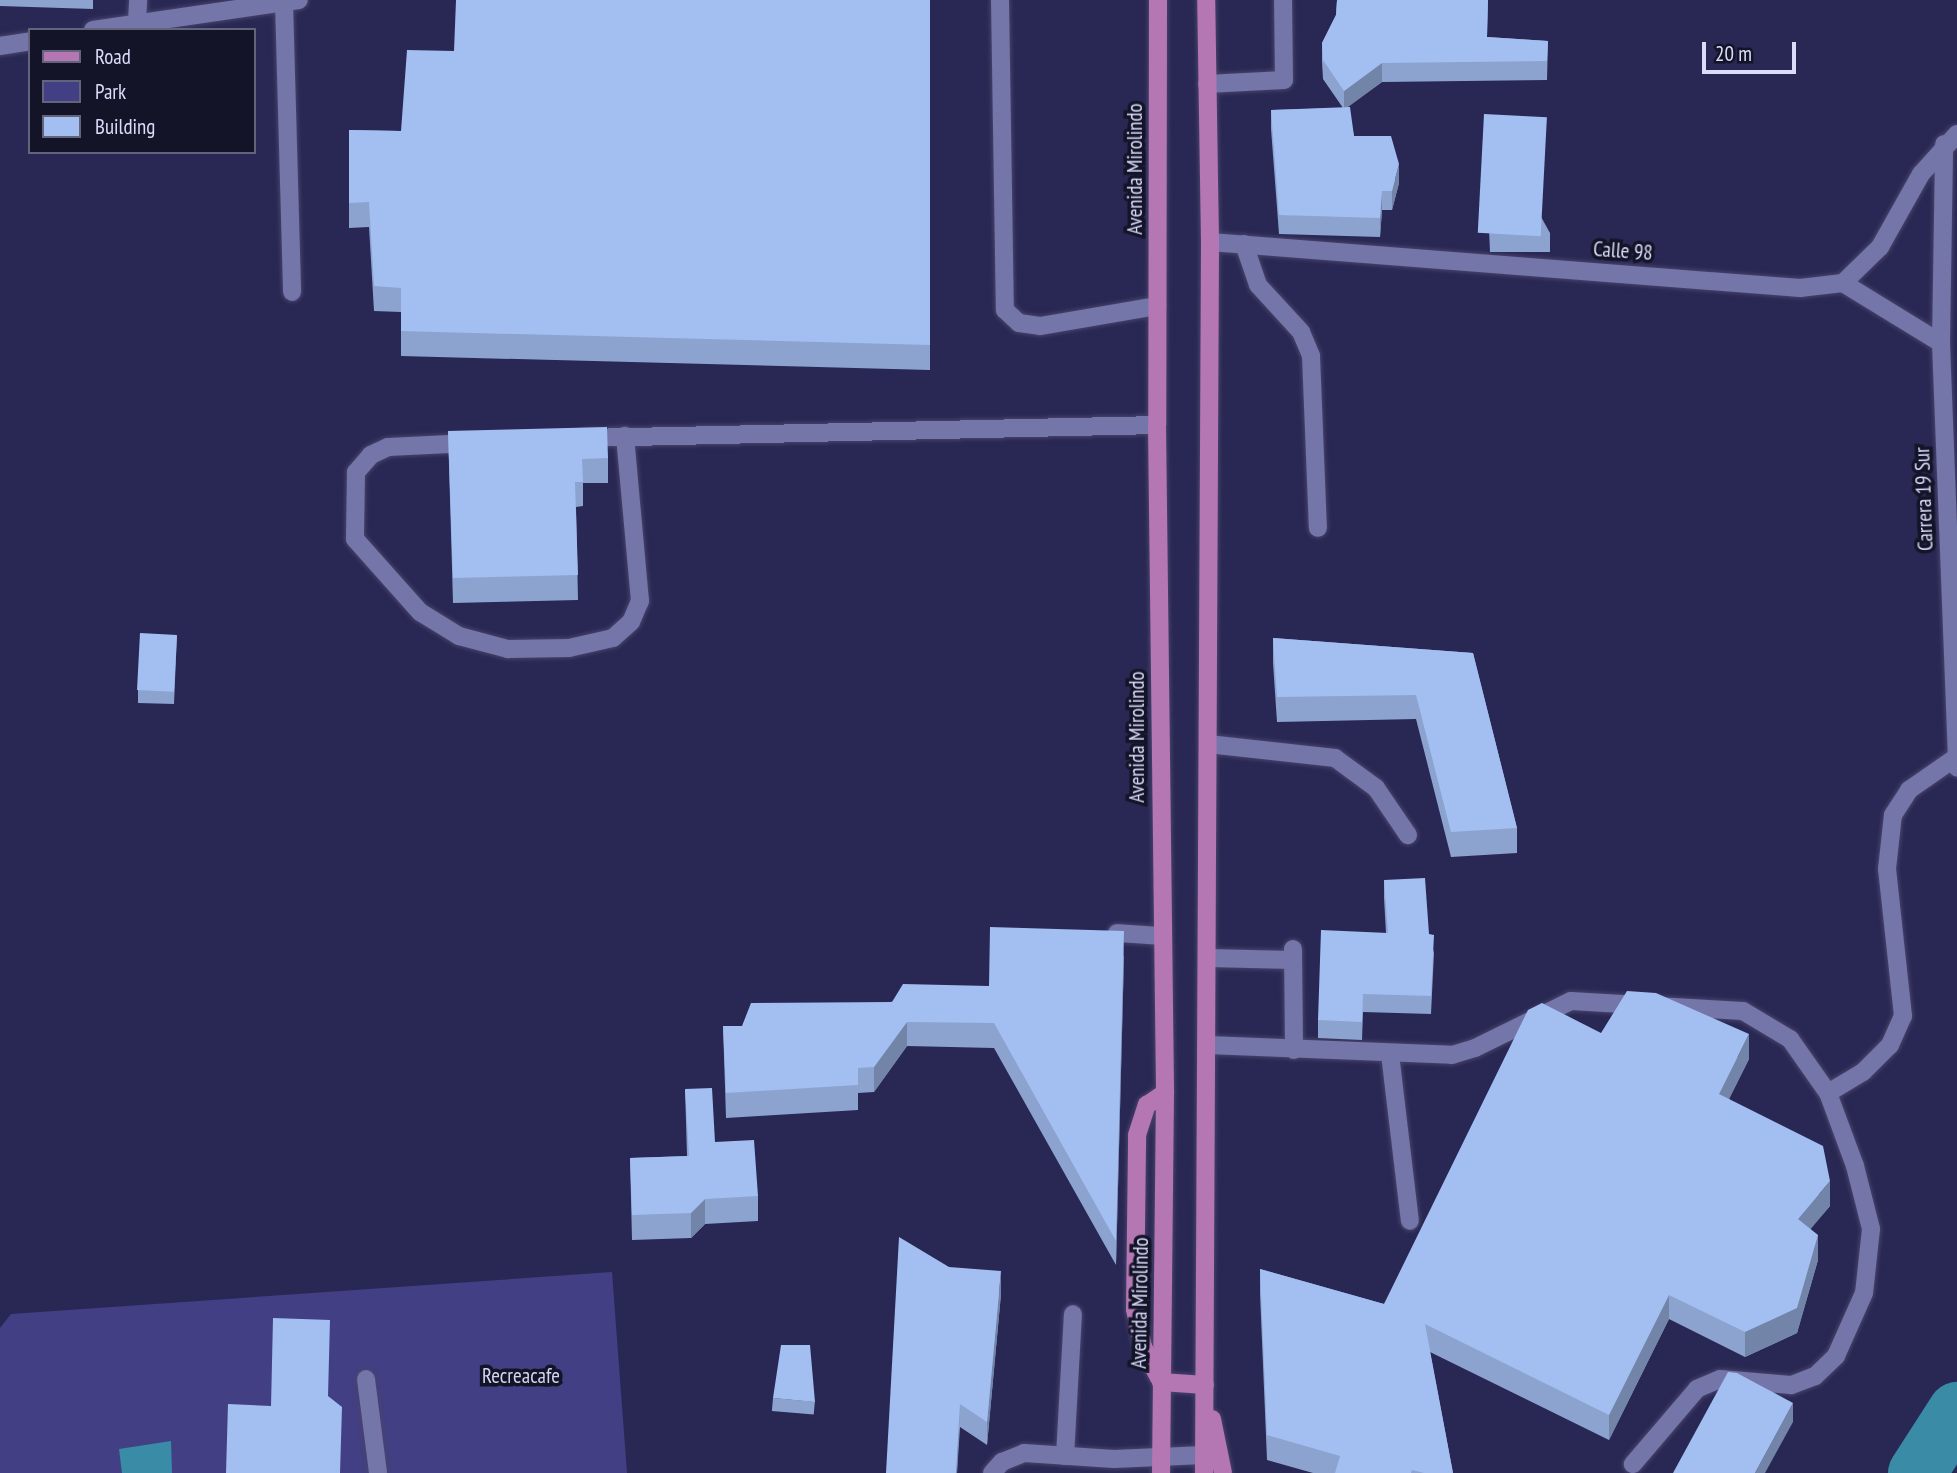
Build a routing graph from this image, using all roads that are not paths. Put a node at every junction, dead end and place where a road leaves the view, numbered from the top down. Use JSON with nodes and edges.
{"nodes":[{"id":1,"x":138,"y":0,"type":"edge"},
{"id":2,"x":1000,"y":0,"type":"edge"},
{"id":3,"x":1158,"y":0,"type":"edge"},
{"id":4,"x":1206,"y":0,"type":"edge"},
{"id":5,"x":1283,"y":0,"type":"edge"},
{"id":6,"x":292,"y":1,"type":"edge"},
{"id":7,"x":137,"y":22,"type":"junction"},
{"id":8,"x":104,"y":28,"type":"edge"},
{"id":9,"x":28,"y":41,"type":"edge"},
{"id":10,"x":0,"y":46,"type":"edge"},
{"id":11,"x":1208,"y":84,"type":"junction"},
{"id":12,"x":1952,"y":136,"type":"edge"},
{"id":13,"x":1210,"y":242,"type":"junction"},
{"id":14,"x":1244,"y":244,"type":"junction"},
{"id":15,"x":1843,"y":283,"type":"junction"},
{"id":16,"x":292,"y":292,"type":"dead end"},
{"id":17,"x":1157,"y":306,"type":"junction"},
{"id":18,"x":1941,"y":343,"type":"junction"},
{"id":19,"x":1157,"y":425,"type":"junction"},
{"id":20,"x":625,"y":436,"type":"junction"},
{"id":21,"x":569,"y":439,"type":"edge"},
{"id":22,"x":486,"y":443,"type":"edge"},
{"id":23,"x":1318,"y":528,"type":"dead end"},
{"id":24,"x":1208,"y":744,"type":"junction"},
{"id":25,"x":1956,"y":763,"type":"edge"},
{"id":26,"x":1408,"y":835,"type":"dead end"},
{"id":27,"x":1116,"y":933,"type":"edge"},
{"id":28,"x":1161,"y":936,"type":"junction"},
{"id":29,"x":1208,"y":958,"type":"junction"},
{"id":30,"x":1208,"y":1045,"type":"junction"},
{"id":31,"x":1294,"y":1050,"type":"junction"},
{"id":32,"x":1390,"y":1054,"type":"junction"},
{"id":33,"x":1165,"y":1093,"type":"junction"},
{"id":34,"x":1828,"y":1093,"type":"junction"},
{"id":35,"x":1410,"y":1221,"type":"dead end"},
{"id":36,"x":1073,"y":1314,"type":"dead end"},
{"id":37,"x":366,"y":1380,"type":"dead end"},
{"id":38,"x":1161,"y":1382,"type":"junction"},
{"id":39,"x":1205,"y":1385,"type":"junction"},
{"id":40,"x":1065,"y":1456,"type":"junction"},
{"id":41,"x":1204,"y":1464,"type":"edge"},
{"id":42,"x":1633,"y":1464,"type":"dead end"},
{"id":43,"x":1161,"y":1465,"type":"edge"},
{"id":44,"x":1103,"y":1466,"type":"edge"},
{"id":45,"x":378,"y":1473,"type":"edge"},
{"id":46,"x":992,"y":1473,"type":"edge"},
{"id":47,"x":1223,"y":1473,"type":"edge"}],
"edges":[{"from":1,"to":7,"type":"street"},
{"from":2,"to":17,"type":"street"},
{"from":3,"to":17,"type":"main road","name":"Avenida Mirolindo"},
{"from":4,"to":11,"type":"main road"},
{"from":5,"to":11,"type":"street"},
{"from":6,"to":7,"type":"street"},
{"from":6,"to":16,"type":"street"},
{"from":7,"to":8,"type":"street"},
{"from":9,"to":10,"type":"street"},
{"from":11,"to":13,"type":"main road"},
{"from":12,"to":15,"type":"street"},
{"from":12,"to":18,"type":"street","name":"Carrera 19 Sur"},
{"from":13,"to":14,"type":"street","name":"Calle 98"},
{"from":13,"to":24,"type":"main road"},
{"from":14,"to":15,"type":"street","name":"Calle 98"},
{"from":14,"to":23,"type":"street"},
{"from":15,"to":18,"type":"street"},
{"from":17,"to":19,"type":"main road","name":"Avenida Mirolindo"},
{"from":18,"to":25,"type":"street","name":"Carrera 19 Sur"},
{"from":19,"to":20,"type":"street"},
{"from":19,"to":28,"type":"main road","name":"Avenida Mirolindo"},
{"from":20,"to":21,"type":"street"},
{"from":20,"to":22,"type":"street"},
{"from":24,"to":26,"type":"street"},
{"from":24,"to":29,"type":"main road"},
{"from":25,"to":34,"type":"street"},
{"from":27,"to":28,"type":"street"},
{"from":28,"to":33,"type":"main road","name":"Avenida Mirolindo"},
{"from":29,"to":30,"type":"main road"},
{"from":29,"to":31,"type":"street"},
{"from":30,"to":31,"type":"street"},
{"from":30,"to":39,"type":"main road"},
{"from":31,"to":32,"type":"street"},
{"from":32,"to":34,"type":"street"},
{"from":32,"to":35,"type":"street"},
{"from":33,"to":38,"type":"main road","name":"Avenida Mirolindo"},
{"from":33,"to":38,"type":"main road"},
{"from":34,"to":42,"type":"street"},
{"from":36,"to":40,"type":"street"},
{"from":37,"to":45,"type":"street"},
{"from":38,"to":39,"type":"main road"},
{"from":38,"to":43,"type":"main road","name":"Avenida Mirolindo"},
{"from":39,"to":41,"type":"main road"},
{"from":39,"to":47,"type":"main road"},
{"from":40,"to":44,"type":"street"},
{"from":40,"to":46,"type":"street"},
{"from":41,"to":43,"type":"street"},
{"from":43,"to":44,"type":"street"}]}
